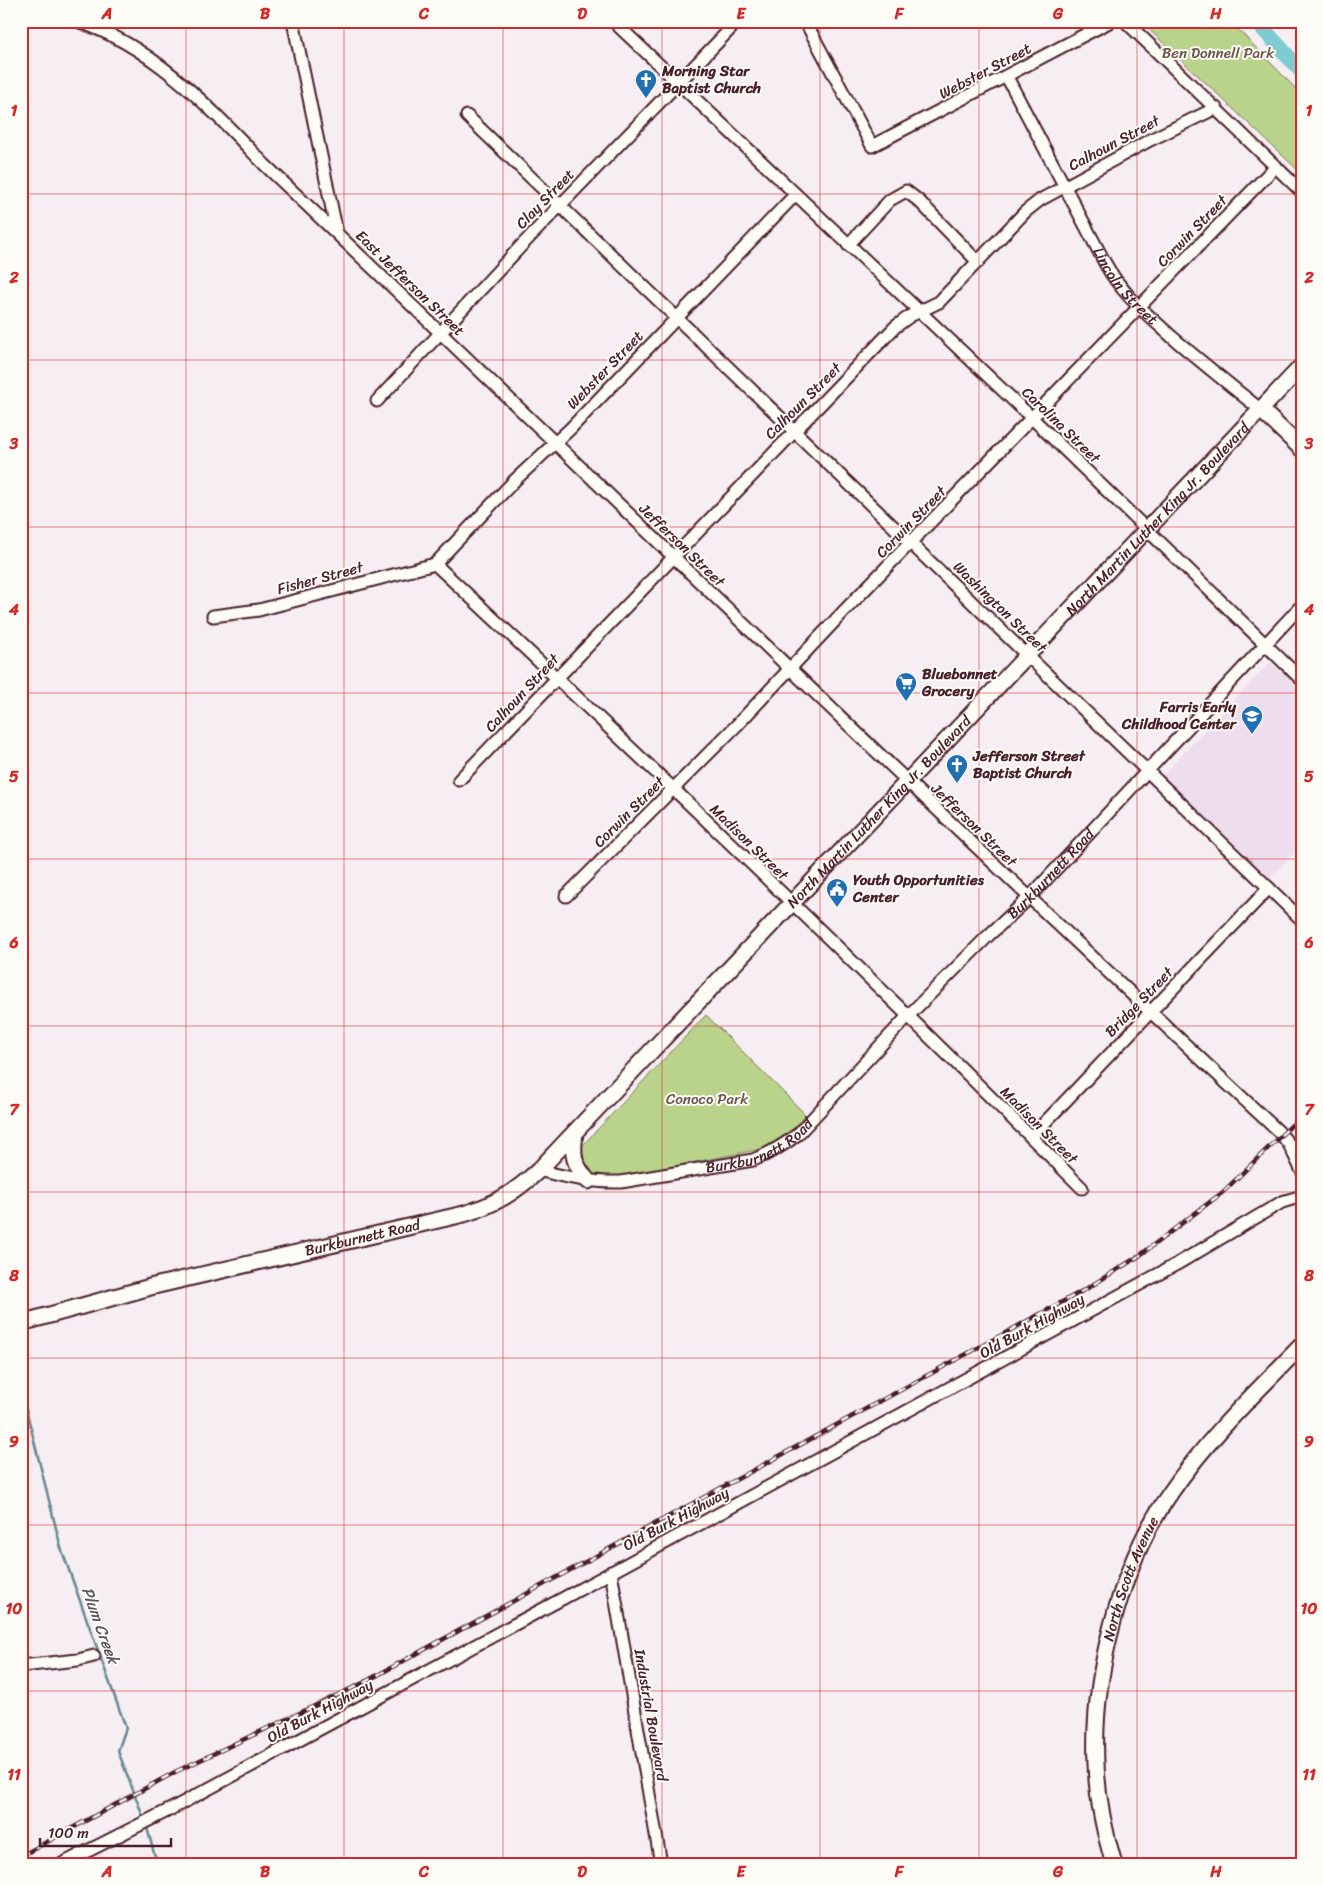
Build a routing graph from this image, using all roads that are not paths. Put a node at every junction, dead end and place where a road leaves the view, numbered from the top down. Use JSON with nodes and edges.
{"nodes":[{"id":1,"x":77,"y":21,"type":"edge"},
{"id":2,"x":293,"y":21,"type":"edge"},
{"id":3,"x":613,"y":21,"type":"edge"},
{"id":4,"x":738,"y":21,"type":"edge"},
{"id":5,"x":805,"y":21,"type":"edge"},
{"id":6,"x":1111,"y":21,"type":"edge"},
{"id":7,"x":1125,"y":21,"type":"edge"},
{"id":8,"x":1007,"y":77,"type":"junction"},
{"id":9,"x":678,"y":84,"type":"junction"},
{"id":10,"x":1216,"y":108,"type":"junction"},
{"id":11,"x":467,"y":116,"type":"dead end"},
{"id":12,"x":1276,"y":166,"type":"junction"},
{"id":13,"x":1065,"y":185,"type":"junction"},
{"id":14,"x":1302,"y":192,"type":"edge"},
{"id":15,"x":795,"y":196,"type":"junction"},
{"id":16,"x":560,"y":206,"type":"junction"},
{"id":17,"x":337,"y":233,"type":"junction"},
{"id":18,"x":848,"y":245,"type":"junction"},
{"id":19,"x":978,"y":262,"type":"junction"},
{"id":20,"x":1139,"y":308,"type":"junction"},
{"id":21,"x":919,"y":312,"type":"junction"},
{"id":22,"x":676,"y":318,"type":"junction"},
{"id":23,"x":440,"y":333,"type":"junction"},
{"id":24,"x":1302,"y":366,"type":"edge"},
{"id":25,"x":376,"y":401,"type":"dead end"},
{"id":26,"x":1261,"y":410,"type":"junction"},
{"id":27,"x":1032,"y":418,"type":"junction"},
{"id":28,"x":793,"y":431,"type":"junction"},
{"id":29,"x":554,"y":443,"type":"junction"},
{"id":30,"x":1302,"y":449,"type":"edge"},
{"id":31,"x":1148,"y":530,"type":"junction"},
{"id":32,"x":911,"y":543,"type":"junction"},
{"id":33,"x":673,"y":556,"type":"junction"},
{"id":34,"x":434,"y":564,"type":"junction"},
{"id":35,"x":1302,"y":605,"type":"edge"},
{"id":36,"x":213,"y":616,"type":"dead end"},
{"id":37,"x":1264,"y":644,"type":"junction"},
{"id":38,"x":1028,"y":654,"type":"junction"},
{"id":39,"x":790,"y":669,"type":"junction"},
{"id":40,"x":557,"y":678,"type":"junction"},
{"id":41,"x":1302,"y":680,"type":"edge"},
{"id":42,"x":1148,"y":772,"type":"junction"},
{"id":43,"x":459,"y":780,"type":"dead end"},
{"id":44,"x":907,"y":781,"type":"junction"},
{"id":45,"x":674,"y":790,"type":"junction"},
{"id":46,"x":1269,"y":888,"type":"junction"},
{"id":47,"x":566,"y":896,"type":"dead end"},
{"id":48,"x":1030,"y":898,"type":"junction"},
{"id":49,"x":790,"y":903,"type":"junction"},
{"id":50,"x":1302,"y":920,"type":"edge"},
{"id":51,"x":1150,"y":1013,"type":"junction"},
{"id":52,"x":908,"y":1016,"type":"junction"},
{"id":53,"x":575,"y":1132,"type":"junction"},
{"id":54,"x":1031,"y":1137,"type":"junction"},
{"id":55,"x":539,"y":1170,"type":"junction"},
{"id":56,"x":1302,"y":1171,"type":"edge"},
{"id":57,"x":588,"y":1181,"type":"junction"},
{"id":58,"x":1082,"y":1188,"type":"dead end"},
{"id":59,"x":1302,"y":1196,"type":"edge"},
{"id":60,"x":21,"y":1323,"type":"edge"},
{"id":61,"x":1302,"y":1345,"type":"edge"},
{"id":62,"x":611,"y":1572,"type":"junction"},
{"id":63,"x":94,"y":1656,"type":"dead end"},
{"id":64,"x":21,"y":1666,"type":"edge"},
{"id":65,"x":62,"y":1864,"type":"edge"},
{"id":66,"x":661,"y":1864,"type":"edge"},
{"id":67,"x":1114,"y":1864,"type":"edge"}],
"edges":[{"from":1,"to":17,"type":"street"},
{"from":2,"to":17,"type":"street","name":"East Jefferson Street"},
{"from":3,"to":9,"type":"street","name":"Carolina Street"},
{"from":4,"to":9,"type":"street","name":"Clay Street"},
{"from":5,"to":8,"type":"street","name":"Webster Street"},
{"from":6,"to":8,"type":"street","name":"Webster Street"},
{"from":7,"to":10,"type":"street"},
{"from":8,"to":13,"type":"street","name":"Lincoln Street"},
{"from":9,"to":15,"type":"street","name":"Carolina Street"},
{"from":9,"to":16,"type":"street","name":"Clay Street"},
{"from":10,"to":12,"type":"street"},
{"from":10,"to":13,"type":"street","name":"Calhoun Street"},
{"from":11,"to":16,"type":"street","name":"Washington Street"},
{"from":12,"to":14,"type":"street"},
{"from":12,"to":20,"type":"street","name":"Corwin Street"},
{"from":13,"to":19,"type":"street","name":"Calhoun Street"},
{"from":13,"to":20,"type":"street","name":"Lincoln Street"},
{"from":15,"to":18,"type":"street","name":"Carolina Street"},
{"from":15,"to":22,"type":"street","name":"Webster Street"},
{"from":16,"to":22,"type":"street","name":"Washington Street"},
{"from":16,"to":23,"type":"street","name":"Clay Street"},
{"from":17,"to":23,"type":"street","name":"East Jefferson Street"},
{"from":18,"to":19,"type":"street"},
{"from":18,"to":21,"type":"street","name":"Carolina Street"},
{"from":19,"to":21,"type":"street","name":"Calhoun Street"},
{"from":20,"to":26,"type":"street","name":"Lincoln Street"},
{"from":20,"to":27,"type":"street","name":"Corwin Street"},
{"from":21,"to":27,"type":"street","name":"Carolina Street"},
{"from":21,"to":28,"type":"street","name":"Calhoun Street"},
{"from":22,"to":28,"type":"street","name":"Washington Street"},
{"from":22,"to":29,"type":"street","name":"Webster Street"},
{"from":23,"to":25,"type":"street","name":"Clay Street"},
{"from":23,"to":29,"type":"street","name":"East Jefferson Street"},
{"from":24,"to":26,"type":"main road","name":"North Martin Luther King Jr. Boulevard"},
{"from":26,"to":30,"type":"main road","name":"Lincoln Street"},
{"from":26,"to":31,"type":"main road","name":"North Martin Luther King Jr. Boulevard"},
{"from":27,"to":31,"type":"street","name":"Carolina Street"},
{"from":27,"to":32,"type":"street","name":"Corwin Street"},
{"from":28,"to":32,"type":"street","name":"Washington Street"},
{"from":28,"to":33,"type":"street","name":"Calhoun Street"},
{"from":29,"to":33,"type":"street","name":"Jefferson Street"},
{"from":29,"to":34,"type":"street","name":"Webster Street"},
{"from":31,"to":37,"type":"street","name":"Carolina Street"},
{"from":31,"to":38,"type":"main road","name":"North Martin Luther King Jr. Boulevard"},
{"from":32,"to":38,"type":"street","name":"Washington Street"},
{"from":32,"to":39,"type":"street","name":"Corwin Street"},
{"from":33,"to":39,"type":"street","name":"Jefferson Street"},
{"from":33,"to":40,"type":"street","name":"Calhoun Street"},
{"from":34,"to":36,"type":"street","name":"Fisher Street"},
{"from":34,"to":40,"type":"street","name":"Madison Street"},
{"from":35,"to":37,"type":"street","name":"Burkburnett Road"},
{"from":37,"to":41,"type":"street","name":"Carolina Street"},
{"from":37,"to":42,"type":"street","name":"Burkburnett Road"},
{"from":38,"to":42,"type":"street","name":"Washington Street"},
{"from":38,"to":44,"type":"main road","name":"North Martin Luther King Jr. Boulevard"},
{"from":39,"to":44,"type":"street","name":"Jefferson Street"},
{"from":39,"to":45,"type":"street","name":"Corwin Street"},
{"from":40,"to":43,"type":"street","name":"Calhoun Street"},
{"from":40,"to":45,"type":"street","name":"Madison Street"},
{"from":42,"to":46,"type":"street","name":"Washington Street"},
{"from":42,"to":48,"type":"street","name":"Burkburnett Road"},
{"from":44,"to":48,"type":"street","name":"Jefferson Street"},
{"from":44,"to":49,"type":"main road","name":"North Martin Luther King Jr. Boulevard"},
{"from":45,"to":47,"type":"street","name":"Corwin Street"},
{"from":45,"to":49,"type":"street","name":"Madison Street"},
{"from":46,"to":50,"type":"street","name":"Washington Street"},
{"from":46,"to":51,"type":"street","name":"Bridge Street"},
{"from":48,"to":51,"type":"street","name":"Jefferson Street"},
{"from":48,"to":52,"type":"street","name":"Burkburnett Road"},
{"from":49,"to":52,"type":"street","name":"Madison Street"},
{"from":49,"to":53,"type":"main road","name":"North Martin Luther King Jr. Boulevard"},
{"from":51,"to":54,"type":"street","name":"Bridge Street"},
{"from":51,"to":56,"type":"street","name":"Jefferson Street"},
{"from":52,"to":54,"type":"street","name":"Madison Street"},
{"from":52,"to":57,"type":"street","name":"Burkburnett Road"},
{"from":53,"to":55,"type":"main road","name":"North Martin Luther King Jr. Boulevard"},
{"from":53,"to":57,"type":"main road"},
{"from":54,"to":58,"type":"street","name":"Madison Street"},
{"from":55,"to":57,"type":"street","name":"Burkburnett Road"},
{"from":55,"to":60,"type":"main road","name":"Burkburnett Road"},
{"from":59,"to":62,"type":"street","name":"Old Burk Highway"},
{"from":61,"to":67,"type":"main road","name":"North Scott Avenue"},
{"from":62,"to":65,"type":"street","name":"Old Burk Highway"},
{"from":62,"to":66,"type":"street","name":"Industrial Boulevard"},
{"from":63,"to":64,"type":"street"}]}
